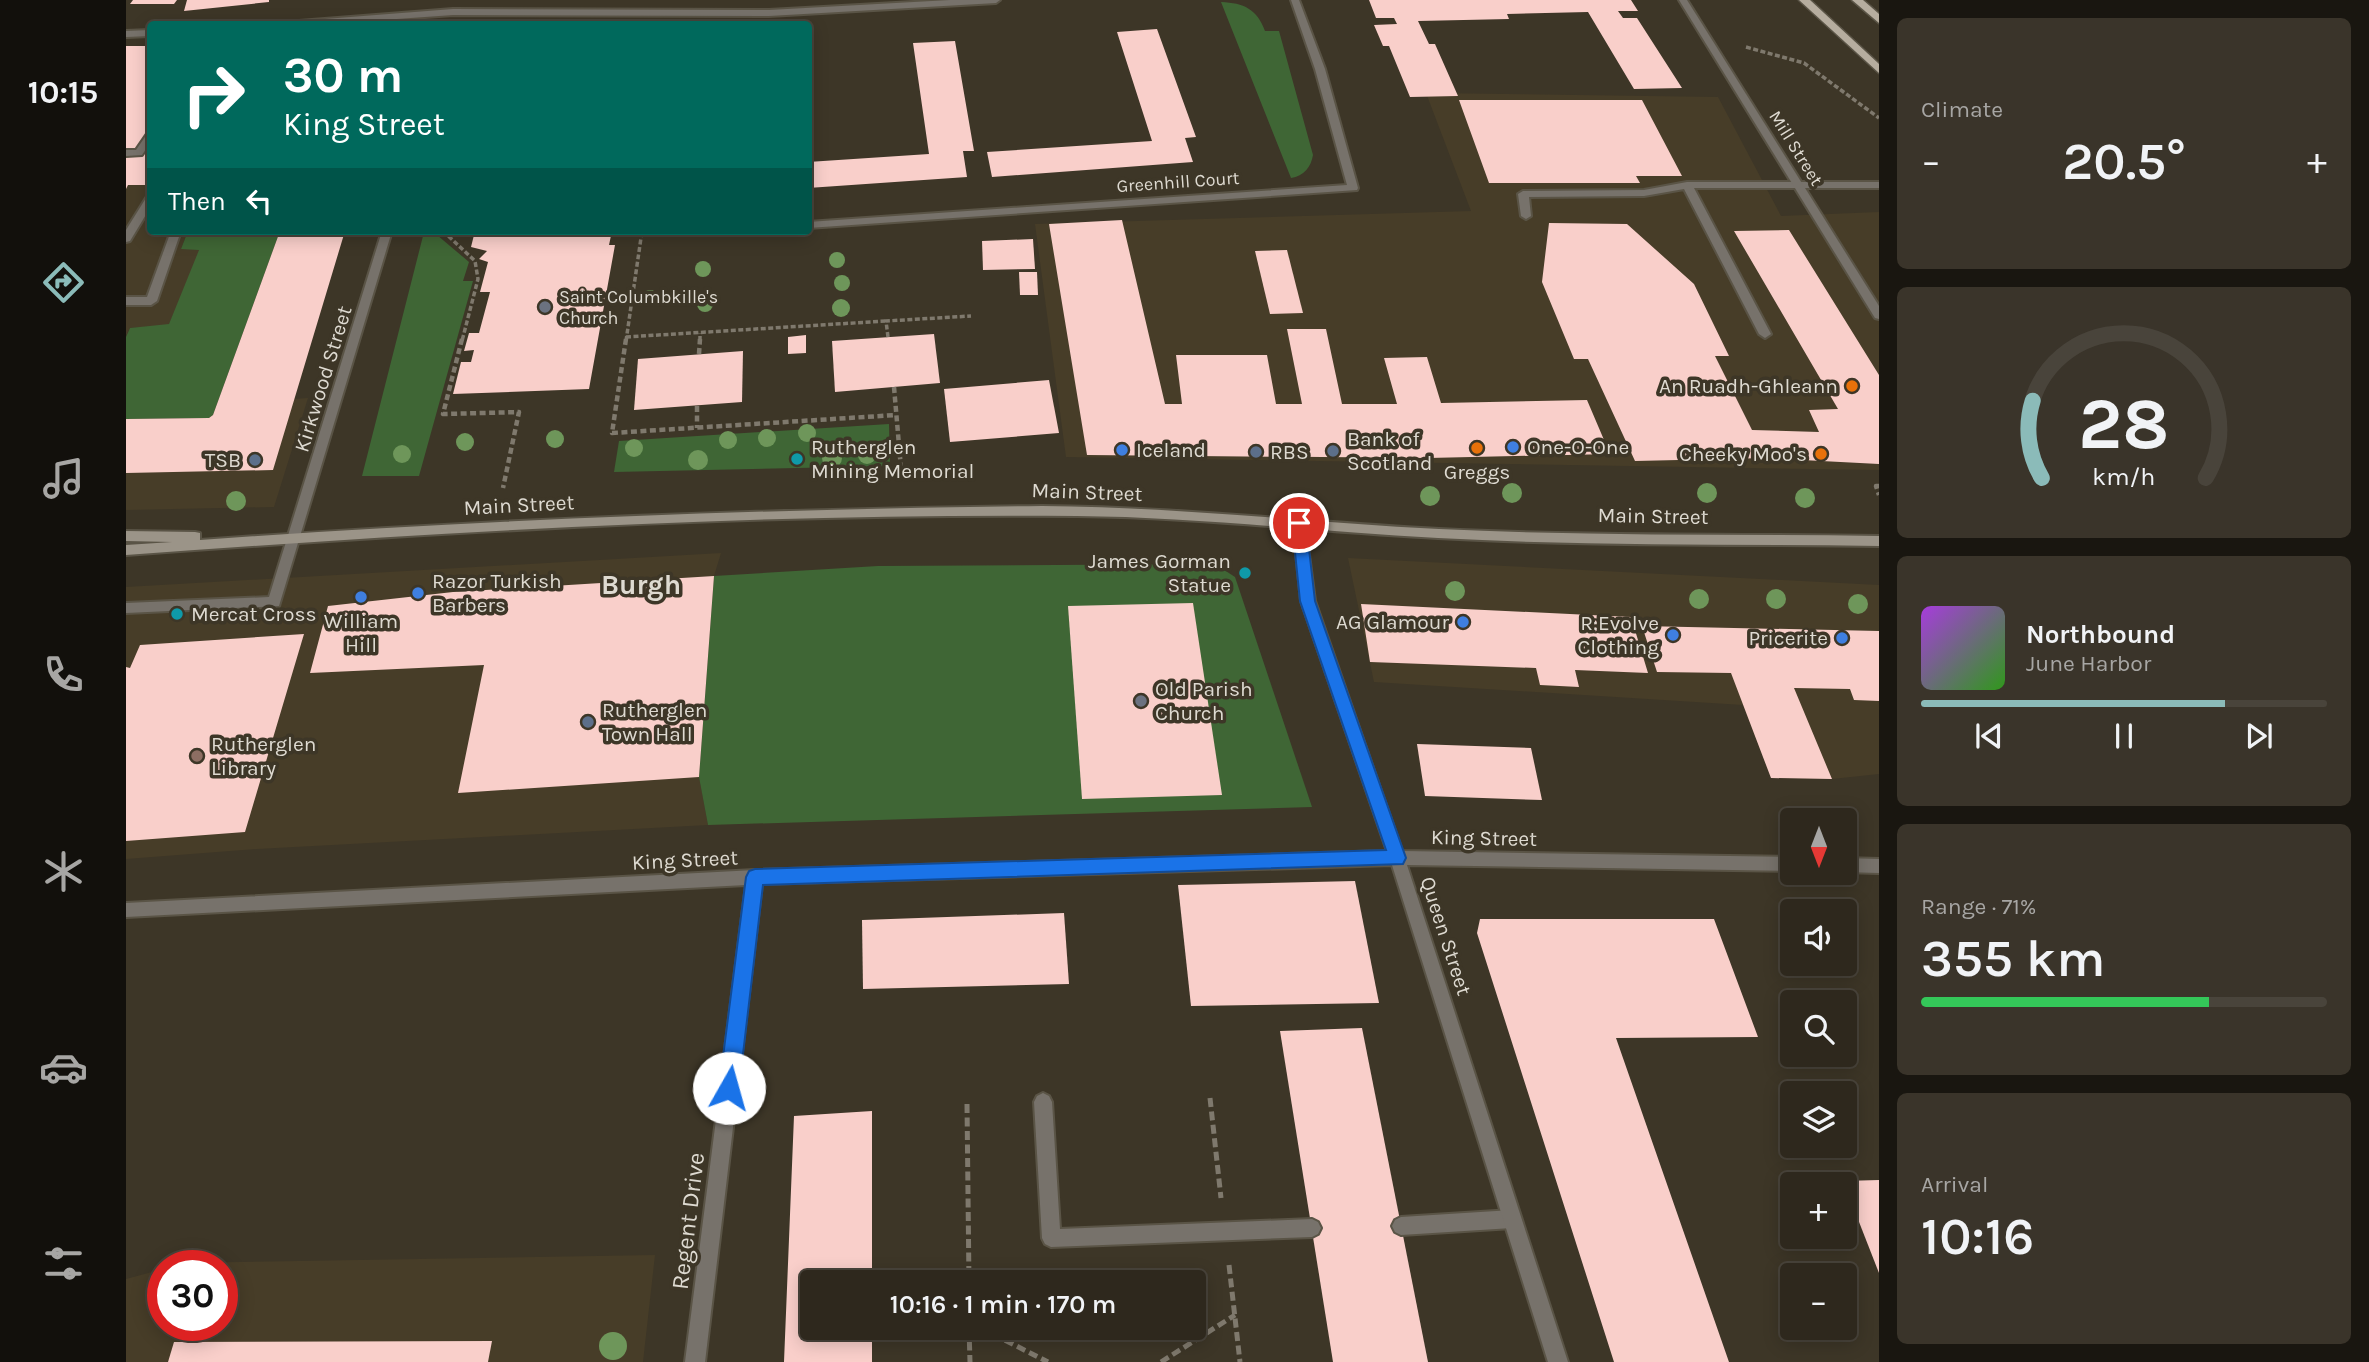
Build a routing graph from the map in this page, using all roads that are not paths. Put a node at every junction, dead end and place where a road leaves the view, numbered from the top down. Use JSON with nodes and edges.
{"nodes":[{"id":1,"x":996,"y":0,"type":"edge"},
{"id":2,"x":1295,"y":0,"type":"edge"},
{"id":3,"x":1683,"y":0,"type":"edge"},
{"id":4,"x":1804,"y":0,"type":"edge"},
{"id":5,"x":1857,"y":0,"type":"edge"},
{"id":6,"x":943,"y":2,"type":"edge"},
{"id":7,"x":453,"y":12,"type":"junction"},
{"id":8,"x":1879,"y":20,"type":"edge"},
{"id":9,"x":338,"y":21,"type":"edge"},
{"id":10,"x":450,"y":21,"type":"edge"},
{"id":11,"x":147,"y":33,"type":"edge"},
{"id":12,"x":126,"y":34,"type":"edge"},
{"id":13,"x":1879,"y":70,"type":"edge"},
{"id":14,"x":147,"y":141,"type":"edge"},
{"id":15,"x":126,"y":153,"type":"edge"},
{"id":16,"x":1687,"y":185,"type":"junction"},
{"id":17,"x":1798,"y":185,"type":"junction"},
{"id":18,"x":1879,"y":185,"type":"edge"},
{"id":19,"x":147,"y":205,"type":"edge"},
{"id":20,"x":1526,"y":216,"type":"dead end"},
{"id":21,"x":812,"y":225,"type":"edge"},
{"id":22,"x":175,"y":235,"type":"edge"},
{"id":23,"x":386,"y":235,"type":"edge"},
{"id":24,"x":126,"y":239,"type":"edge"},
{"id":25,"x":126,"y":301,"type":"edge"},
{"id":26,"x":1879,"y":315,"type":"edge"},
{"id":27,"x":1765,"y":334,"type":"dead end"},
{"id":28,"x":1299,"y":523,"type":"junction"},
{"id":29,"x":126,"y":536,"type":"edge"},
{"id":30,"x":294,"y":537,"type":"junction"},
{"id":31,"x":1879,"y":541,"type":"edge"},
{"id":32,"x":126,"y":550,"type":"edge"},
{"id":33,"x":126,"y":608,"type":"edge"},
{"id":34,"x":1397,"y":858,"type":"junction"},
{"id":35,"x":1780,"y":864,"type":"edge"},
{"id":36,"x":1857,"y":865,"type":"edge"},
{"id":37,"x":1879,"y":866,"type":"edge"},
{"id":38,"x":755,"y":877,"type":"junction"},
{"id":39,"x":126,"y":910,"type":"edge"},
{"id":40,"x":1043,"y":1102,"type":"dead end"},
{"id":41,"x":1512,"y":1219,"type":"junction"},
{"id":42,"x":1401,"y":1226,"type":"dead end"},
{"id":43,"x":1312,"y":1228,"type":"dead end"},
{"id":44,"x":695,"y":1362,"type":"edge"},
{"id":45,"x":1558,"y":1362,"type":"edge"}],
"edges":[{"from":1,"to":6,"type":"street"},
{"from":2,"to":21,"type":"street","name":"Greenhill Court"},
{"from":3,"to":17,"type":"street","name":"Mill Street"},
{"from":4,"to":13,"type":"main road"},
{"from":5,"to":8,"type":"main road"},
{"from":6,"to":7,"type":"street"},
{"from":7,"to":9,"type":"street"},
{"from":7,"to":10,"type":"street"},
{"from":11,"to":12,"type":"street"},
{"from":14,"to":15,"type":"street"},
{"from":16,"to":17,"type":"street"},
{"from":16,"to":20,"type":"street"},
{"from":16,"to":27,"type":"street"},
{"from":17,"to":18,"type":"street"},
{"from":17,"to":26,"type":"street","name":"Mill Street"},
{"from":19,"to":24,"type":"street"},
{"from":22,"to":25,"type":"street"},
{"from":23,"to":30,"type":"street","name":"Kirkwood Street"},
{"from":28,"to":30,"type":"main road","name":"Main Street"},
{"from":28,"to":31,"type":"main road","name":"Main Street"},
{"from":28,"to":34,"type":"street","name":"Queen Street"},
{"from":29,"to":30,"type":"main road","name":"Main Street"},
{"from":30,"to":32,"type":"main road","name":"Main Street"},
{"from":30,"to":33,"type":"street"},
{"from":34,"to":35,"type":"street","name":"King Street"},
{"from":34,"to":38,"type":"street","name":"King Street"},
{"from":34,"to":41,"type":"street","name":"Queen Street"},
{"from":36,"to":37,"type":"street"},
{"from":38,"to":39,"type":"street","name":"King Street"},
{"from":38,"to":44,"type":"street","name":"Regent Drive"},
{"from":40,"to":43,"type":"street"},
{"from":41,"to":42,"type":"street"},
{"from":41,"to":45,"type":"street","name":"Queen Street"}]}
